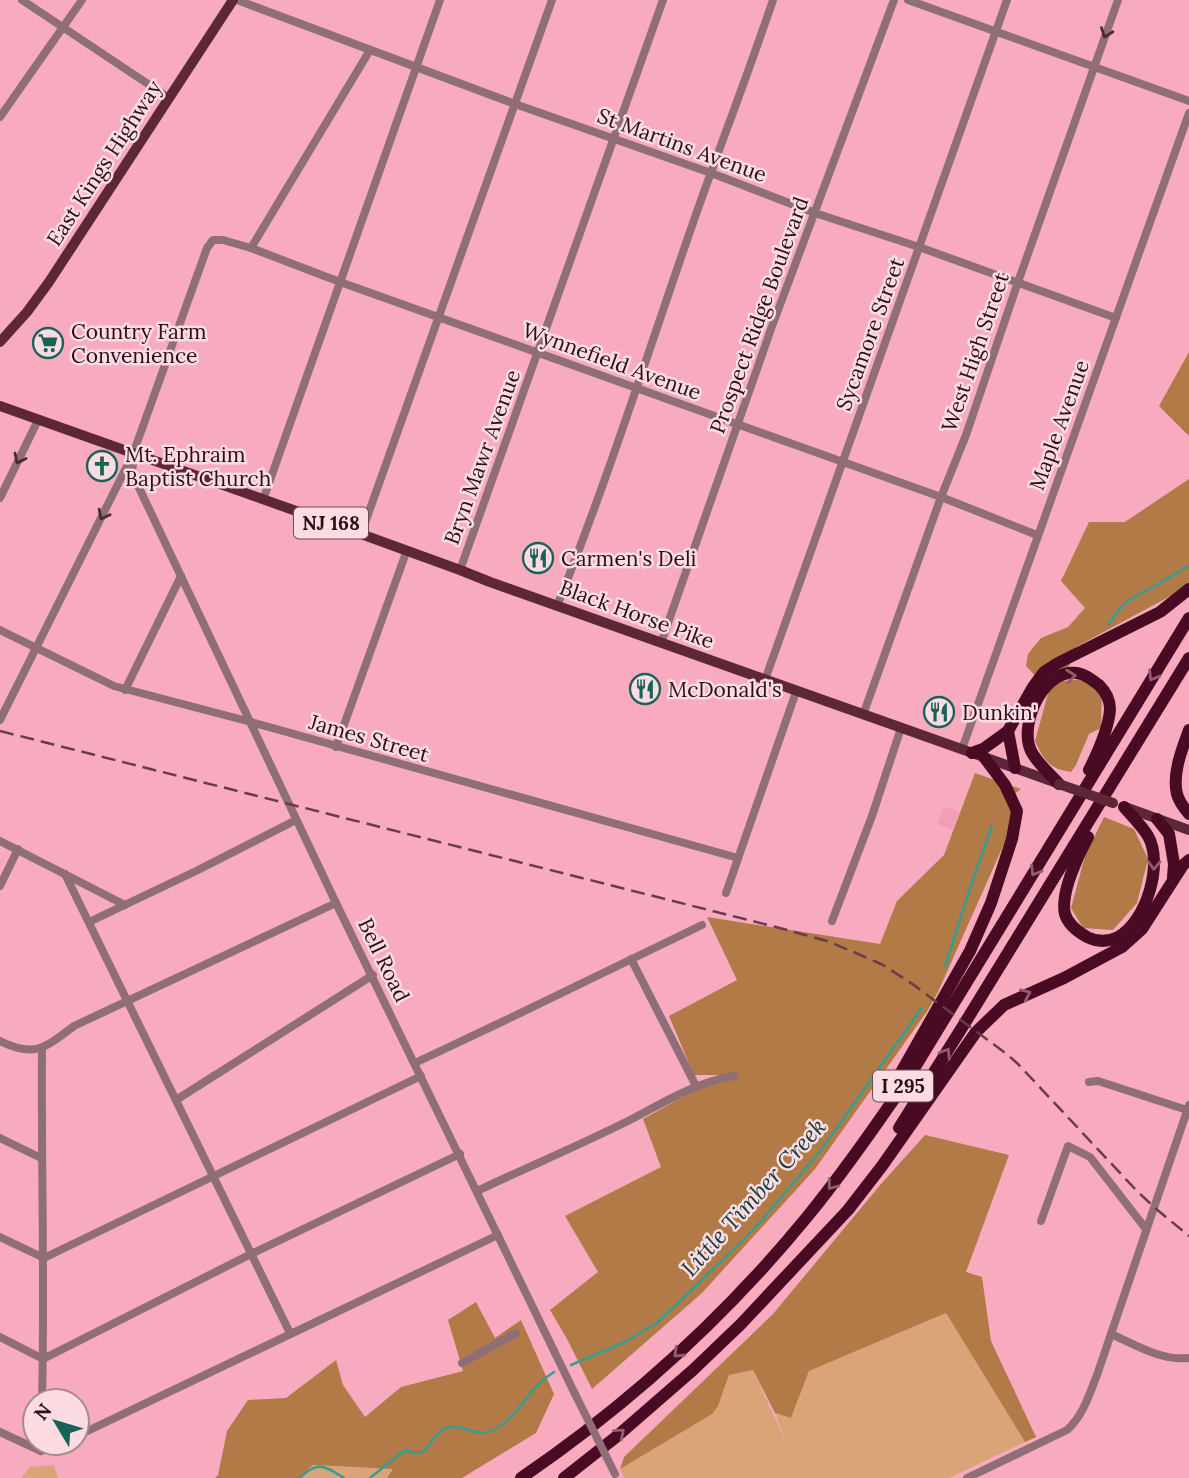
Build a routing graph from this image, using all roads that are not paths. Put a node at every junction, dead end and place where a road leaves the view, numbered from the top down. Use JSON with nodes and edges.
{"nodes":[{"id":1,"x":22,"y":0,"type":"edge"},
{"id":2,"x":82,"y":0,"type":"edge"},
{"id":3,"x":235,"y":0,"type":"edge"},
{"id":4,"x":440,"y":0,"type":"edge"},
{"id":5,"x":552,"y":0,"type":"edge"},
{"id":6,"x":663,"y":0,"type":"edge"},
{"id":7,"x":773,"y":0,"type":"edge"},
{"id":8,"x":894,"y":0,"type":"edge"},
{"id":9,"x":908,"y":0,"type":"edge"},
{"id":10,"x":1007,"y":0,"type":"edge"},
{"id":11,"x":1118,"y":0,"type":"edge"},
{"id":12,"x":63,"y":27,"type":"junction"},
{"id":13,"x":996,"y":32,"type":"junction"},
{"id":14,"x":370,"y":50,"type":"junction"},
{"id":15,"x":416,"y":67,"type":"junction"},
{"id":16,"x":1095,"y":67,"type":"junction"},
{"id":17,"x":169,"y":98,"type":"junction"},
{"id":18,"x":1189,"y":102,"type":"edge"},
{"id":19,"x":515,"y":104,"type":"junction"},
{"id":20,"x":1189,"y":113,"type":"edge"},
{"id":21,"x":0,"y":117,"type":"edge"},
{"id":22,"x":614,"y":138,"type":"junction"},
{"id":23,"x":712,"y":173,"type":"junction"},
{"id":24,"x":814,"y":213,"type":"junction"},
{"id":25,"x":919,"y":247,"type":"junction"},
{"id":26,"x":251,"y":248,"type":"junction"},
{"id":27,"x":340,"y":282,"type":"junction"},
{"id":28,"x":1018,"y":282,"type":"junction"},
{"id":29,"x":439,"y":317,"type":"junction"},
{"id":30,"x":1116,"y":318,"type":"junction"},
{"id":31,"x":0,"y":342,"type":"edge"},
{"id":32,"x":537,"y":353,"type":"junction"},
{"id":33,"x":636,"y":389,"type":"junction"},
{"id":34,"x":0,"y":406,"type":"edge"},
{"id":35,"x":38,"y":420,"type":"junction"},
{"id":36,"x":737,"y":425,"type":"junction"},
{"id":37,"x":133,"y":454,"type":"junction"},
{"id":38,"x":843,"y":462,"type":"junction"},
{"id":39,"x":941,"y":497,"type":"junction"},
{"id":40,"x":0,"y":498,"type":"edge"},
{"id":41,"x":263,"y":500,"type":"junction"},
{"id":42,"x":361,"y":534,"type":"junction"},
{"id":43,"x":1037,"y":535,"type":"junction"},
{"id":44,"x":407,"y":550,"type":"junction"},
{"id":45,"x":460,"y":570,"type":"junction"},
{"id":46,"x":181,"y":576,"type":"junction"},
{"id":47,"x":1189,"y":589,"type":"edge"},
{"id":48,"x":557,"y":606,"type":"junction"},
{"id":49,"x":1189,"y":618,"type":"edge"},
{"id":50,"x":0,"y":630,"type":"edge"},
{"id":51,"x":661,"y":643,"type":"junction"},
{"id":52,"x":36,"y":648,"type":"junction"},
{"id":53,"x":1189,"y":658,"type":"edge"},
{"id":54,"x":765,"y":680,"type":"junction"},
{"id":55,"x":125,"y":690,"type":"junction"},
{"id":56,"x":796,"y":692,"type":"junction"},
{"id":57,"x":863,"y":715,"type":"junction"},
{"id":58,"x":0,"y":720,"type":"edge"},
{"id":59,"x":251,"y":722,"type":"junction"},
{"id":60,"x":901,"y":728,"type":"junction"},
{"id":61,"x":1189,"y":730,"type":"edge"},
{"id":62,"x":1008,"y":731,"type":"junction"},
{"id":63,"x":336,"y":747,"type":"junction"},
{"id":64,"x":973,"y":753,"type":"junction"},
{"id":65,"x":1130,"y":755,"type":"junction"},
{"id":66,"x":1015,"y":768,"type":"junction"},
{"id":67,"x":1059,"y":784,"type":"junction"},
{"id":68,"x":1119,"y":805,"type":"junction"},
{"id":69,"x":1189,"y":814,"type":"edge"},
{"id":70,"x":1157,"y":819,"type":"junction"},
{"id":71,"x":296,"y":820,"type":"junction"},
{"id":72,"x":1066,"y":820,"type":"junction"},
{"id":73,"x":1189,"y":830,"type":"edge"},
{"id":74,"x":0,"y":841,"type":"edge"},
{"id":75,"x":18,"y":849,"type":"junction"},
{"id":76,"x":738,"y":858,"type":"junction"},
{"id":77,"x":1189,"y":860,"type":"edge"},
{"id":78,"x":65,"y":874,"type":"junction"},
{"id":79,"x":0,"y":886,"type":"edge"},
{"id":80,"x":1167,"y":890,"type":"junction"},
{"id":81,"x":726,"y":893,"type":"dead end"},
{"id":82,"x":336,"y":903,"type":"junction"},
{"id":83,"x":125,"y":905,"type":"junction"},
{"id":84,"x":832,"y":921,"type":"dead end"},
{"id":85,"x":89,"y":922,"type":"junction"},
{"id":86,"x":702,"y":925,"type":"dead end"},
{"id":87,"x":631,"y":959,"type":"junction"},
{"id":88,"x":373,"y":975,"type":"junction"},
{"id":89,"x":128,"y":1002,"type":"junction"},
{"id":90,"x":0,"y":1041,"type":"edge"},
{"id":91,"x":42,"y":1048,"type":"junction"},
{"id":92,"x":415,"y":1062,"type":"junction"},
{"id":93,"x":421,"y":1076,"type":"junction"},
{"id":94,"x":734,"y":1076,"type":"dead end"},
{"id":95,"x":1089,"y":1082,"type":"dead end"},
{"id":96,"x":696,"y":1086,"type":"junction"},
{"id":97,"x":176,"y":1100,"type":"junction"},
{"id":98,"x":1188,"y":1108,"type":"edge"},
{"id":99,"x":1185,"y":1130,"type":"edge"},
{"id":100,"x":0,"y":1138,"type":"edge"},
{"id":101,"x":858,"y":1150,"type":"junction"},
{"id":102,"x":460,"y":1154,"type":"junction"},
{"id":103,"x":41,"y":1158,"type":"junction"},
{"id":104,"x":213,"y":1177,"type":"junction"},
{"id":105,"x":477,"y":1191,"type":"junction"},
{"id":106,"x":1041,"y":1222,"type":"dead end"},
{"id":107,"x":1146,"y":1229,"type":"junction"},
{"id":108,"x":498,"y":1235,"type":"junction"},
{"id":109,"x":0,"y":1237,"type":"edge"},
{"id":110,"x":251,"y":1254,"type":"junction"},
{"id":111,"x":44,"y":1258,"type":"junction"},
{"id":112,"x":793,"y":1268,"type":"junction"},
{"id":113,"x":290,"y":1333,"type":"junction"},
{"id":114,"x":516,"y":1333,"type":"dead end"},
{"id":115,"x":1111,"y":1334,"type":"junction"},
{"id":116,"x":0,"y":1337,"type":"edge"},
{"id":117,"x":1189,"y":1358,"type":"edge"},
{"id":118,"x":43,"y":1359,"type":"junction"},
{"id":119,"x":463,"y":1363,"type":"dead end"},
{"id":120,"x":42,"y":1387,"type":"edge"},
{"id":121,"x":91,"y":1429,"type":"edge"},
{"id":122,"x":0,"y":1432,"type":"edge"},
{"id":123,"x":21,"y":1440,"type":"edge"},
{"id":124,"x":616,"y":1476,"type":"edge"},
{"id":125,"x":521,"y":1478,"type":"edge"},
{"id":126,"x":564,"y":1478,"type":"edge"},
{"id":127,"x":967,"y":1478,"type":"edge"}],
"edges":[{"from":1,"to":12,"type":"street"},
{"from":2,"to":12,"type":"street"},
{"from":3,"to":14,"type":"street","name":"St Martins Avenue"},
{"from":3,"to":17,"type":"main road","name":"East Kings Highway"},
{"from":4,"to":15,"type":"street"},
{"from":5,"to":19,"type":"street"},
{"from":6,"to":22,"type":"street","name":"Bryn Mawr Avenue"},
{"from":7,"to":23,"type":"street"},
{"from":8,"to":24,"type":"street","name":"Prospect Ridge Boulevard"},
{"from":9,"to":13,"type":"street"},
{"from":10,"to":13,"type":"street","name":"Sycamore Street"},
{"from":11,"to":16,"type":"street","name":"West High Street","one_way":true},
{"from":12,"to":17,"type":"street"},
{"from":12,"to":21,"type":"street"},
{"from":13,"to":16,"type":"street"},
{"from":13,"to":25,"type":"street","name":"Sycamore Street"},
{"from":14,"to":15,"type":"street","name":"St Martins Avenue"},
{"from":14,"to":26,"type":"street"},
{"from":15,"to":19,"type":"street","name":"St Martins Avenue"},
{"from":15,"to":27,"type":"street"},
{"from":16,"to":18,"type":"street"},
{"from":16,"to":28,"type":"street","name":"West High Street"},
{"from":17,"to":31,"type":"main road","name":"East Kings Highway"},
{"from":19,"to":22,"type":"street","name":"St Martins Avenue"},
{"from":19,"to":29,"type":"street"},
{"from":20,"to":30,"type":"street","name":"Maple Avenue"},
{"from":22,"to":23,"type":"street","name":"St Martins Avenue"},
{"from":22,"to":32,"type":"street","name":"Bryn Mawr Avenue"},
{"from":23,"to":24,"type":"street","name":"St Martins Avenue"},
{"from":23,"to":33,"type":"street"},
{"from":24,"to":25,"type":"street","name":"St Martins Avenue"},
{"from":24,"to":36,"type":"street","name":"Prospect Ridge Boulevard"},
{"from":25,"to":28,"type":"street","name":"St Martins Avenue"},
{"from":25,"to":38,"type":"street","name":"Sycamore Street"},
{"from":26,"to":27,"type":"street","name":"Wynnefield Avenue"},
{"from":26,"to":37,"type":"street","name":"Wynnefield Avenue"},
{"from":27,"to":29,"type":"street","name":"Wynnefield Avenue"},
{"from":27,"to":41,"type":"street"},
{"from":28,"to":30,"type":"street","name":"St Martins Avenue"},
{"from":28,"to":39,"type":"street","name":"West High Street"},
{"from":29,"to":32,"type":"street","name":"Wynnefield Avenue"},
{"from":29,"to":42,"type":"street"},
{"from":30,"to":43,"type":"street","name":"Maple Avenue"},
{"from":32,"to":33,"type":"street","name":"Wynnefield Avenue"},
{"from":32,"to":45,"type":"street","name":"Bryn Mawr Avenue"},
{"from":33,"to":36,"type":"street","name":"Wynnefield Avenue"},
{"from":33,"to":48,"type":"street"},
{"from":34,"to":35,"type":"main road","name":"Black Horse Pike","number":"NJ 168"},
{"from":35,"to":37,"type":"main road","name":"Black Horse Pike","number":"NJ 168"},
{"from":35,"to":40,"type":"street","one_way":true},
{"from":36,"to":38,"type":"street","name":"Wynnefield Avenue"},
{"from":36,"to":51,"type":"street","name":"Prospect Ridge Boulevard"},
{"from":37,"to":41,"type":"main road","name":"Black Horse Pike","number":"NJ 168"},
{"from":37,"to":46,"type":"street","name":"Bell Road"},
{"from":37,"to":52,"type":"street","one_way":true},
{"from":38,"to":39,"type":"street","name":"Wynnefield Avenue"},
{"from":38,"to":54,"type":"street","name":"Sycamore Street"},
{"from":39,"to":43,"type":"street","name":"Wynnefield Avenue"},
{"from":39,"to":57,"type":"street","name":"West High Street"},
{"from":41,"to":42,"type":"main road","name":"Black Horse Pike","number":"NJ 168"},
{"from":42,"to":44,"type":"main road","name":"Black Horse Pike","number":"NJ 168"},
{"from":43,"to":64,"type":"street","name":"Maple Avenue"},
{"from":44,"to":45,"type":"main road","name":"Black Horse Pike","number":"NJ 168"},
{"from":44,"to":63,"type":"street"},
{"from":45,"to":48,"type":"main road","name":"Black Horse Pike","number":"NJ 168"},
{"from":46,"to":55,"type":"street"},
{"from":46,"to":59,"type":"street","name":"Bell Road"},
{"from":47,"to":62,"type":"highway"},
{"from":48,"to":51,"type":"main road","name":"Black Horse Pike","number":"NJ 168"},
{"from":49,"to":72,"type":"highway","number":"I 295","one_way":true},
{"from":50,"to":52,"type":"street","name":"James Street"},
{"from":51,"to":54,"type":"main road","name":"Black Horse Pike","number":"NJ 168"},
{"from":52,"to":55,"type":"street","name":"James Street"},
{"from":52,"to":58,"type":"street"},
{"from":53,"to":65,"type":"highway","number":"I 295"},
{"from":54,"to":56,"type":"main road","name":"Black Horse Pike","number":"NJ 168"},
{"from":55,"to":59,"type":"street","name":"James Street"},
{"from":56,"to":57,"type":"main road","name":"Black Horse Pike","number":"NJ 168"},
{"from":56,"to":76,"type":"street"},
{"from":57,"to":60,"type":"main road","name":"Black Horse Pike","number":"NJ 168"},
{"from":59,"to":63,"type":"street","name":"James Street"},
{"from":59,"to":71,"type":"street","name":"Bell Road"},
{"from":60,"to":64,"type":"main road","name":"Black Horse Pike","number":"NJ 168"},
{"from":60,"to":84,"type":"street"},
{"from":61,"to":69,"type":"highway"},
{"from":62,"to":64,"type":"highway"},
{"from":62,"to":66,"type":"highway"},
{"from":63,"to":76,"type":"street","name":"James Street"},
{"from":64,"to":66,"type":"main road","number":"NJ 168"},
{"from":64,"to":101,"type":"highway"},
{"from":68,"to":65,"type":"highway","one_way":true},
{"from":112,"to":65,"type":"highway","number":"I 295","one_way":true},
{"from":66,"to":67,"type":"main road","number":"NJ 168"},
{"from":67,"to":68,"type":"main road","number":"NJ 168","bridge":true},
{"from":67,"to":72,"type":"highway","one_way":true},
{"from":68,"to":70,"type":"main road","number":"NJ 168"},
{"from":70,"to":73,"type":"main road","number":"NJ 168"},
{"from":70,"to":80,"type":"highway"},
{"from":71,"to":82,"type":"street","name":"Bell Road"},
{"from":71,"to":83,"type":"street"},
{"from":72,"to":101,"type":"highway","number":"I 295","one_way":true},
{"from":74,"to":75,"type":"street"},
{"from":75,"to":78,"type":"street"},
{"from":75,"to":79,"type":"street"},
{"from":76,"to":81,"type":"street"},
{"from":77,"to":80,"type":"highway"},
{"from":78,"to":83,"type":"street"},
{"from":78,"to":85,"type":"street"},
{"from":112,"to":80,"type":"highway","one_way":true},
{"from":82,"to":88,"type":"street","name":"Bell Road"},
{"from":82,"to":89,"type":"street"},
{"from":83,"to":85,"type":"street"},
{"from":85,"to":89,"type":"street"},
{"from":86,"to":87,"type":"street"},
{"from":87,"to":92,"type":"street"},
{"from":87,"to":96,"type":"street"},
{"from":88,"to":92,"type":"street","name":"Bell Road"},
{"from":88,"to":97,"type":"street"},
{"from":89,"to":91,"type":"street"},
{"from":89,"to":97,"type":"street"},
{"from":90,"to":91,"type":"street"},
{"from":91,"to":103,"type":"street"},
{"from":92,"to":93,"type":"street","name":"Bell Road"},
{"from":93,"to":102,"type":"street","name":"Bell Road"},
{"from":93,"to":104,"type":"street"},
{"from":94,"to":96,"type":"street"},
{"from":95,"to":98,"type":"street"},
{"from":96,"to":105,"type":"street"},
{"from":97,"to":104,"type":"street"},
{"from":98,"to":99,"type":"street"},
{"from":99,"to":107,"type":"street"},
{"from":100,"to":103,"type":"street"},
{"from":101,"to":125,"type":"highway","number":"I 295","one_way":true},
{"from":102,"to":105,"type":"street","name":"Bell Road"},
{"from":102,"to":110,"type":"street"},
{"from":103,"to":111,"type":"street"},
{"from":104,"to":110,"type":"street"},
{"from":104,"to":111,"type":"street"},
{"from":105,"to":108,"type":"street","name":"Bell Road"},
{"from":106,"to":107,"type":"street"},
{"from":107,"to":115,"type":"street"},
{"from":108,"to":113,"type":"street"},
{"from":108,"to":124,"type":"street","name":"Bell Road","bridge":true},
{"from":109,"to":111,"type":"street"},
{"from":110,"to":113,"type":"street"},
{"from":110,"to":118,"type":"street"},
{"from":111,"to":118,"type":"street"},
{"from":126,"to":112,"type":"highway","number":"I 295","one_way":true},
{"from":113,"to":121,"type":"street"},
{"from":114,"to":119,"type":"street"},
{"from":115,"to":117,"type":"street"},
{"from":115,"to":127,"type":"street"},
{"from":116,"to":118,"type":"street"},
{"from":118,"to":120,"type":"street"},
{"from":122,"to":123,"type":"street"}]}
